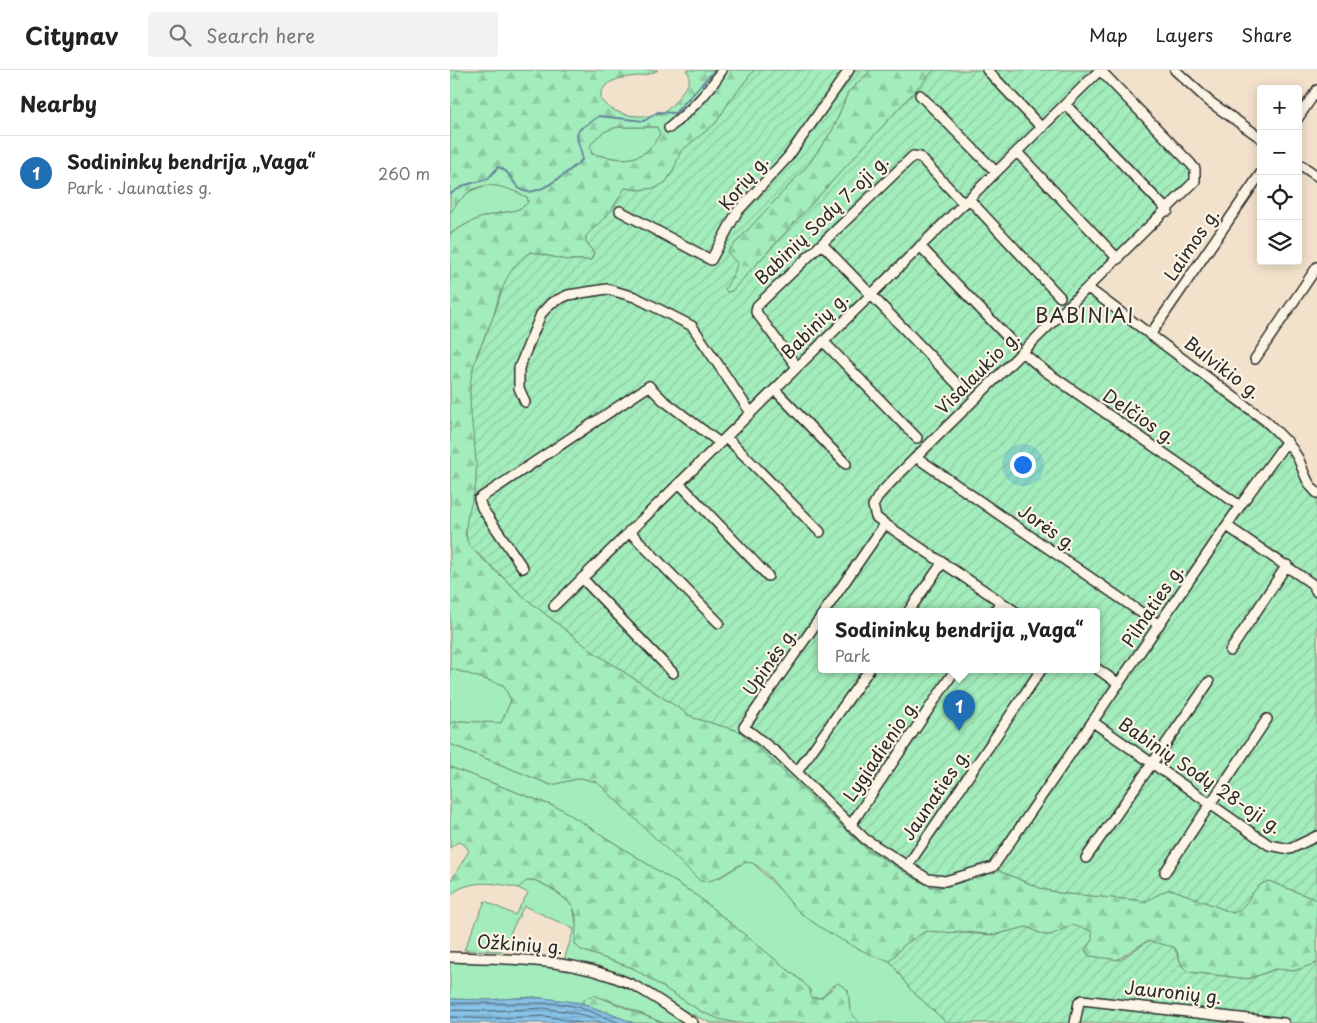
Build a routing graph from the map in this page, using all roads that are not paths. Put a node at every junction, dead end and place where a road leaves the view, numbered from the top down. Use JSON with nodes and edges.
{"nodes":[{"id":1,"x":722,"y":70,"type":"edge"},
{"id":2,"x":850,"y":70,"type":"edge"},
{"id":3,"x":987,"y":70,"type":"edge"},
{"id":4,"x":1100,"y":70,"type":"edge"},
{"id":5,"x":1175,"y":70,"type":"edge"},
{"id":6,"x":1317,"y":90,"type":"edge"},
{"id":7,"x":920,"y":95,"type":"dead end"},
{"id":8,"x":1066,"y":105,"type":"junction"},
{"id":9,"x":1302,"y":112,"type":"edge"},
{"id":10,"x":669,"y":128,"type":"dead end"},
{"id":11,"x":1042,"y":128,"type":"junction"},
{"id":12,"x":1257,"y":135,"type":"edge"},
{"id":13,"x":1017,"y":152,"type":"junction"},
{"id":14,"x":1302,"y":166,"type":"edge"},
{"id":15,"x":996,"y":172,"type":"junction"},
{"id":16,"x":1260,"y":175,"type":"edge"},
{"id":17,"x":1317,"y":176,"type":"edge"},
{"id":18,"x":966,"y":202,"type":"junction"},
{"id":19,"x":620,"y":211,"type":"dead end"},
{"id":20,"x":1168,"y":211,"type":"junction"},
{"id":21,"x":822,"y":244,"type":"junction"},
{"id":22,"x":920,"y":246,"type":"junction"},
{"id":23,"x":1118,"y":259,"type":"junction"},
{"id":24,"x":1317,"y":267,"type":"edge"},
{"id":25,"x":1088,"y":288,"type":"junction"},
{"id":26,"x":871,"y":294,"type":"junction"},
{"id":27,"x":1060,"y":297,"type":"dead end"},
{"id":28,"x":1150,"y":335,"type":"junction"},
{"id":29,"x":823,"y":342,"type":"junction"},
{"id":30,"x":1015,"y":344,"type":"dead end"},
{"id":31,"x":1022,"y":352,"type":"junction"},
{"id":32,"x":1255,"y":359,"type":"dead end"},
{"id":33,"x":797,"y":367,"type":"junction"},
{"id":34,"x":775,"y":390,"type":"junction"},
{"id":35,"x":964,"y":392,"type":"dead end"},
{"id":36,"x":525,"y":402,"type":"dead end"},
{"id":37,"x":751,"y":412,"type":"junction"},
{"id":38,"x":917,"y":438,"type":"dead end"},
{"id":39,"x":723,"y":440,"type":"junction"},
{"id":40,"x":1287,"y":441,"type":"junction"},
{"id":41,"x":916,"y":457,"type":"junction"},
{"id":42,"x":846,"y":464,"type":"dead end"},
{"id":43,"x":680,"y":484,"type":"junction"},
{"id":44,"x":1317,"y":493,"type":"edge"},
{"id":45,"x":1240,"y":506,"type":"junction"},
{"id":46,"x":885,"y":524,"type":"junction"},
{"id":47,"x":1227,"y":526,"type":"junction"},
{"id":48,"x":629,"y":531,"type":"junction"},
{"id":49,"x":820,"y":532,"type":"dead end"},
{"id":50,"x":942,"y":562,"type":"junction"},
{"id":51,"x":1288,"y":566,"type":"junction"},
{"id":52,"x":523,"y":568,"type":"dead end"},
{"id":53,"x":768,"y":576,"type":"dead end"},
{"id":54,"x":582,"y":578,"type":"junction"},
{"id":55,"x":1314,"y":580,"type":"edge"},
{"id":56,"x":1317,"y":592,"type":"edge"},
{"id":57,"x":1001,"y":602,"type":"junction"},
{"id":58,"x":554,"y":606,"type":"dead end"},
{"id":59,"x":827,"y":608,"type":"edge"},
{"id":60,"x":911,"y":608,"type":"edge"},
{"id":61,"x":997,"y":608,"type":"edge"},
{"id":62,"x":1010,"y":608,"type":"edge"},
{"id":63,"x":818,"y":622,"type":"edge"},
{"id":64,"x":719,"y":623,"type":"dead end"},
{"id":65,"x":1159,"y":625,"type":"junction"},
{"id":66,"x":1230,"y":651,"type":"dead end"},
{"id":67,"x":1100,"y":671,"type":"edge"},
{"id":68,"x":673,"y":673,"type":"dead end"},
{"id":69,"x":867,"y":673,"type":"edge"},
{"id":70,"x":954,"y":673,"type":"edge"},
{"id":71,"x":1039,"y":673,"type":"edge"},
{"id":72,"x":1209,"y":682,"type":"dead end"},
{"id":73,"x":1119,"y":684,"type":"junction"},
{"id":74,"x":1267,"y":719,"type":"dead end"},
{"id":75,"x":1093,"y":722,"type":"junction"},
{"id":76,"x":1152,"y":764,"type":"junction"},
{"id":77,"x":797,"y":772,"type":"junction"},
{"id":78,"x":1209,"y":804,"type":"junction"},
{"id":79,"x":850,"y":826,"type":"junction"},
{"id":80,"x":1317,"y":836,"type":"edge"},
{"id":81,"x":1086,"y":858,"type":"dead end"},
{"id":82,"x":908,"y":865,"type":"junction"},
{"id":83,"x":1166,"y":872,"type":"dead end"},
{"id":84,"x":450,"y":957,"type":"edge"},
{"id":85,"x":693,"y":1023,"type":"edge"},
{"id":86,"x":1075,"y":1023,"type":"edge"},
{"id":87,"x":1284,"y":1023,"type":"edge"}],
"edges":[{"from":1,"to":10,"type":"street"},
{"from":2,"to":19,"type":"street","name":"Korių g."},
{"from":3,"to":11,"type":"street"},
{"from":4,"to":8,"type":"street","name":"Babinių g."},
{"from":4,"to":20,"type":"street","name":"Visalaukio g."},
{"from":5,"to":12,"type":"street"},
{"from":6,"to":9,"type":"street"},
{"from":7,"to":15,"type":"street"},
{"from":8,"to":11,"type":"street","name":"Babinių g."},
{"from":8,"to":20,"type":"street"},
{"from":11,"to":13,"type":"street","name":"Babinių g."},
{"from":13,"to":15,"type":"street","name":"Babinių g."},
{"from":13,"to":23,"type":"street"},
{"from":14,"to":17,"type":"street"},
{"from":15,"to":18,"type":"street","name":"Babinių g."},
{"from":16,"to":28,"type":"street","name":"Laimos g."},
{"from":18,"to":21,"type":"street","name":"Babinių Sodų 7-oji g."},
{"from":18,"to":22,"type":"street","name":"Babinių g."},
{"from":18,"to":27,"type":"street"},
{"from":20,"to":23,"type":"street","name":"Visalaukio g."},
{"from":21,"to":26,"type":"street"},
{"from":21,"to":33,"type":"street","name":"Babinių Sodų 7-oji g."},
{"from":22,"to":26,"type":"street","name":"Babinių g."},
{"from":22,"to":30,"type":"street"},
{"from":23,"to":25,"type":"street","name":"Visalaukio g."},
{"from":24,"to":32,"type":"street"},
{"from":25,"to":28,"type":"street","name":"Bulvikio g."},
{"from":25,"to":31,"type":"street","name":"Visalaukio g."},
{"from":26,"to":29,"type":"street","name":"Babinių g."},
{"from":26,"to":35,"type":"street"},
{"from":28,"to":40,"type":"street","name":"Bulvikio g."},
{"from":29,"to":33,"type":"street","name":"Babinių g."},
{"from":29,"to":38,"type":"street"},
{"from":31,"to":41,"type":"street","name":"Visalaukio g."},
{"from":31,"to":45,"type":"street","name":"Delčios g."},
{"from":33,"to":34,"type":"street","name":"Babinių g."},
{"from":34,"to":37,"type":"street","name":"Babinių g."},
{"from":34,"to":42,"type":"street"},
{"from":36,"to":37,"type":"street"},
{"from":37,"to":39,"type":"street","name":"Babinių g."},
{"from":39,"to":43,"type":"street","name":"Babinių g."},
{"from":39,"to":49,"type":"street"},
{"from":39,"to":52,"type":"street"},
{"from":40,"to":44,"type":"street","name":"Bulvikio g."},
{"from":40,"to":45,"type":"street","name":"Pilnaties g."},
{"from":41,"to":46,"type":"street","name":"Visalaukio g."},
{"from":41,"to":65,"type":"street","name":"Jorės g."},
{"from":43,"to":48,"type":"street","name":"Babinių g."},
{"from":43,"to":53,"type":"street"},
{"from":45,"to":47,"type":"street","name":"Pilnaties g."},
{"from":46,"to":50,"type":"street"},
{"from":46,"to":59,"type":"street"},
{"from":47,"to":51,"type":"street"},
{"from":47,"to":65,"type":"street","name":"Pilnaties g."},
{"from":48,"to":54,"type":"street","name":"Babinių g."},
{"from":48,"to":64,"type":"street"},
{"from":50,"to":57,"type":"street"},
{"from":50,"to":60,"type":"street"},
{"from":51,"to":55,"type":"street"},
{"from":51,"to":66,"type":"street"},
{"from":54,"to":58,"type":"street","name":"Babinių g."},
{"from":54,"to":68,"type":"street"},
{"from":55,"to":56,"type":"street"},
{"from":57,"to":61,"type":"street"},
{"from":57,"to":62,"type":"street"},
{"from":63,"to":77,"type":"street","name":"Upinės g."},
{"from":65,"to":73,"type":"street","name":"Pilnaties g."},
{"from":67,"to":73,"type":"street"},
{"from":69,"to":77,"type":"street"},
{"from":70,"to":79,"type":"street","name":"Lygiadienio g."},
{"from":71,"to":82,"type":"street","name":"Jaunaties g."},
{"from":72,"to":76,"type":"street"},
{"from":73,"to":75,"type":"street","name":"Pilnaties g."},
{"from":74,"to":78,"type":"street"},
{"from":75,"to":76,"type":"street","name":"Babinių Sodų 28-oji g."},
{"from":75,"to":82,"type":"street","name":"Pilnaties g."},
{"from":76,"to":78,"type":"street","name":"Babinių Sodų 28-oji g."},
{"from":76,"to":81,"type":"street"},
{"from":77,"to":79,"type":"street"},
{"from":78,"to":80,"type":"street","name":"Babinių Sodų 28-oji g."},
{"from":78,"to":83,"type":"street"},
{"from":79,"to":82,"type":"street"},
{"from":84,"to":85,"type":"street","name":"Ožkinių g."},
{"from":86,"to":87,"type":"street","name":"Jauronių g."}]}
